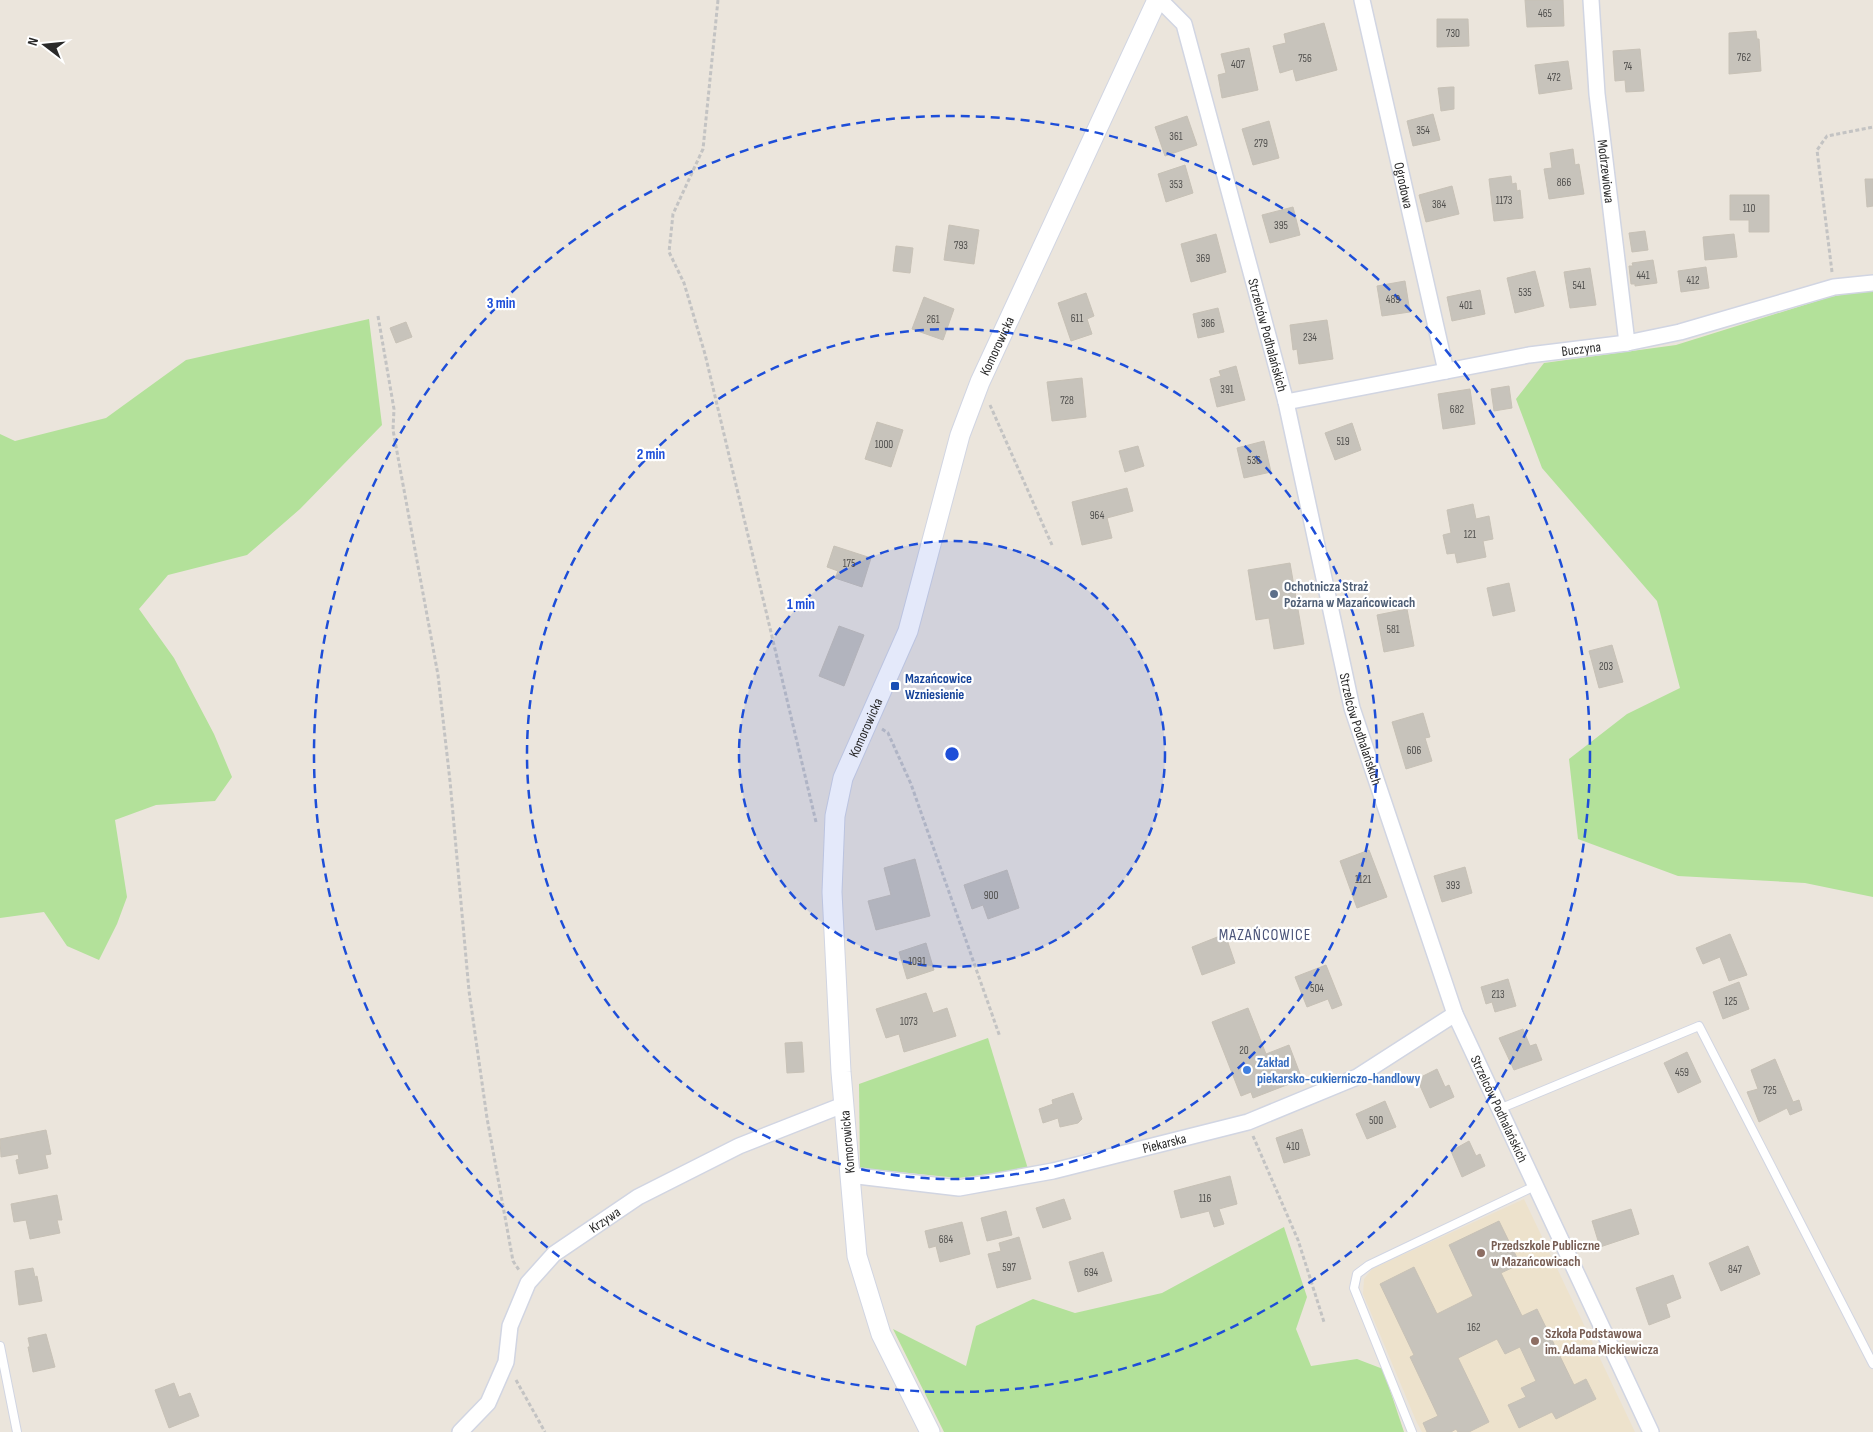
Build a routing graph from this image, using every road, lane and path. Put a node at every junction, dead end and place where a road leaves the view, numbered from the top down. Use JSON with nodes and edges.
{"nodes":[{"id":1,"x":718,"y":0,"type":"edge"},
{"id":2,"x":1158,"y":0,"type":"edge"},
{"id":3,"x":1362,"y":0,"type":"edge"},
{"id":4,"x":1591,"y":0,"type":"edge"},
{"id":5,"x":1873,"y":127,"type":"edge"},
{"id":6,"x":1873,"y":283,"type":"edge"},
{"id":7,"x":1834,"y":287,"type":"junction"},
{"id":8,"x":378,"y":316,"type":"dead end"},
{"id":9,"x":1627,"y":343,"type":"junction"},
{"id":10,"x":1446,"y":370,"type":"junction"},
{"id":11,"x":980,"y":382,"type":"junction"},
{"id":12,"x":1286,"y":402,"type":"junction"},
{"id":13,"x":1052,"y":545,"type":"dead end"},
{"id":14,"x":868,"y":721,"type":"junction"},
{"id":15,"x":816,"y":825,"type":"dead end"},
{"id":16,"x":1455,"y":1014,"type":"junction"},
{"id":17,"x":1000,"y":1037,"type":"dead end"},
{"id":18,"x":843,"y":1106,"type":"junction"},
{"id":19,"x":1499,"y":1108,"type":"junction"},
{"id":20,"x":1248,"y":1122,"type":"junction"},
{"id":21,"x":849,"y":1175,"type":"junction"},
{"id":22,"x":1535,"y":1186,"type":"junction"},
{"id":23,"x":528,"y":1283,"type":"junction"},
{"id":24,"x":1324,"y":1322,"type":"dead end"},
{"id":25,"x":0,"y":1346,"type":"edge"},
{"id":26,"x":506,"y":1362,"type":"junction"},
{"id":27,"x":1873,"y":1364,"type":"edge"},
{"id":28,"x":17,"y":1432,"type":"edge"},
{"id":29,"x":460,"y":1432,"type":"edge"},
{"id":30,"x":545,"y":1432,"type":"edge"},
{"id":31,"x":930,"y":1432,"type":"edge"},
{"id":32,"x":1412,"y":1432,"type":"edge"},
{"id":33,"x":1652,"y":1432,"type":"edge"}],
"edges":[{"from":1,"to":15,"type":"path"},
{"from":2,"to":11,"type":"street","name":"Komorowicka"},
{"from":2,"to":12,"type":"street","name":"Strzelców Podhalańskich"},
{"from":3,"to":10,"type":"street","name":"Ogrodowa"},
{"from":4,"to":9,"type":"street","name":"Modrzewiowa"},
{"from":5,"to":7,"type":"path"},
{"from":6,"to":7,"type":"street","name":"Buczyna"},
{"from":7,"to":9,"type":"street","name":"Buczyna"},
{"from":8,"to":23,"type":"path"},
{"from":9,"to":10,"type":"street","name":"Buczyna"},
{"from":10,"to":12,"type":"street","name":"Buczyna"},
{"from":11,"to":13,"type":"path"},
{"from":11,"to":14,"type":"street","name":"Komorowicka"},
{"from":12,"to":16,"type":"street","name":"Strzelców Podhalańskich"},
{"from":14,"to":17,"type":"path"},
{"from":14,"to":18,"type":"street","name":"Komorowicka"},
{"from":16,"to":19,"type":"street","name":"Strzelców Podhalańskich"},
{"from":16,"to":20,"type":"street","name":"Piekarska"},
{"from":18,"to":21,"type":"street","name":"Komorowicka"},
{"from":18,"to":23,"type":"street","name":"Krzywa"},
{"from":19,"to":22,"type":"street","name":"Strzelców Podhalańskich"},
{"from":19,"to":27,"type":"lane"},
{"from":20,"to":21,"type":"street","name":"Piekarska"},
{"from":20,"to":24,"type":"path"},
{"from":21,"to":31,"type":"street","name":"Komorowicka"},
{"from":22,"to":32,"type":"lane"},
{"from":22,"to":33,"type":"street","name":"Strzelców Podhalańskich"},
{"from":23,"to":26,"type":"street","name":"Krzywa"},
{"from":25,"to":28,"type":"lane"},
{"from":26,"to":29,"type":"street","name":"Krzywa"},
{"from":26,"to":30,"type":"path"}]}
